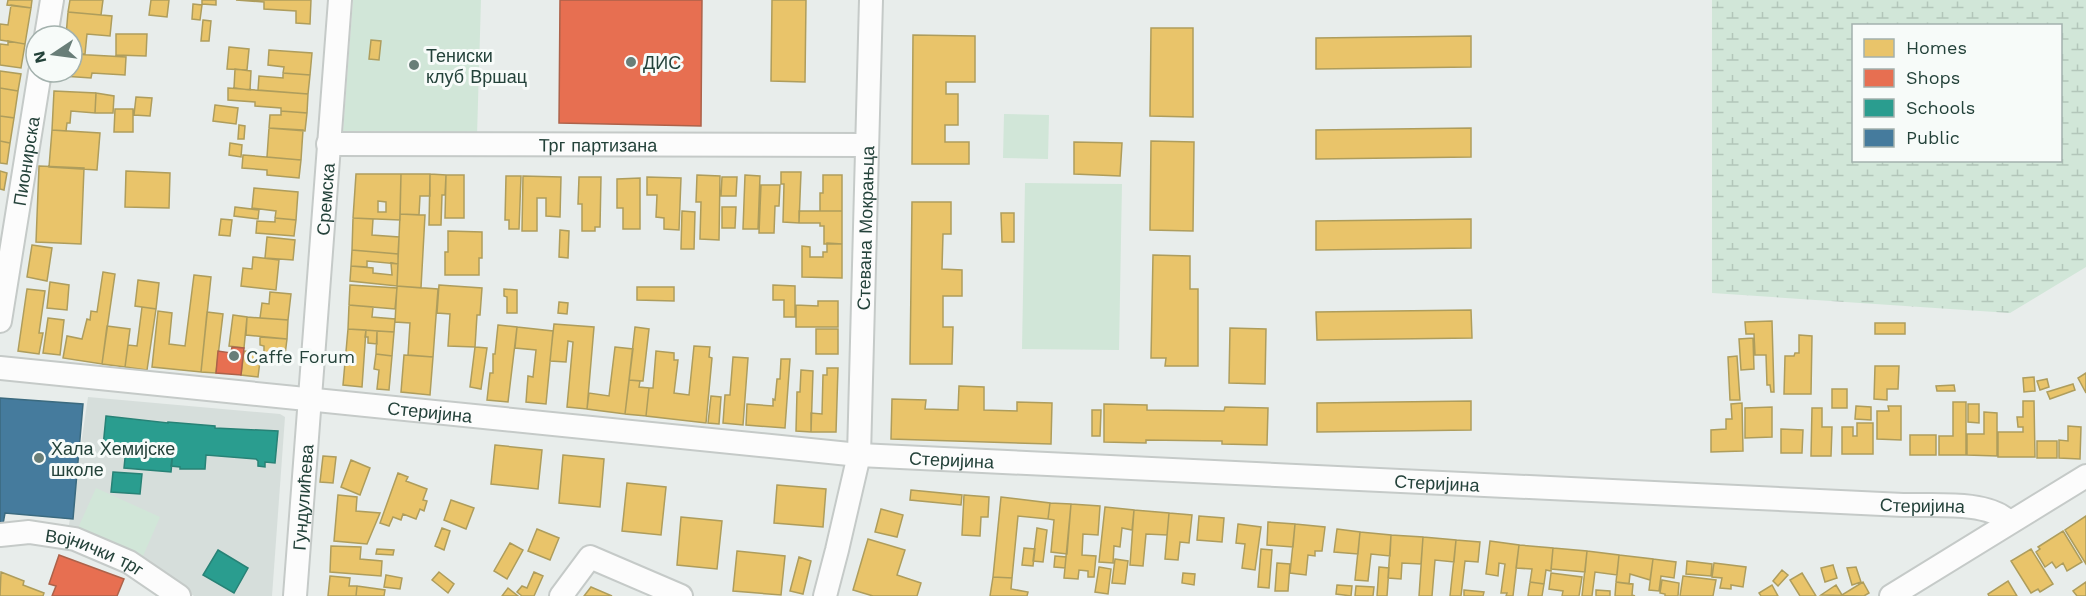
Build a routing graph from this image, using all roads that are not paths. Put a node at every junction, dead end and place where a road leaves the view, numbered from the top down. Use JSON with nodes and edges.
{"nodes":[{"id":1,"x":52,"y":0,"type":"edge"},
{"id":2,"x":340,"y":0,"type":"edge"},
{"id":3,"x":870,"y":0,"type":"edge"},
{"id":4,"x":48,"y":24,"type":"edge"},
{"id":5,"x":38,"y":84,"type":"edge"},
{"id":6,"x":328,"y":144,"type":"junction"},
{"id":7,"x":866,"y":145,"type":"junction"},
{"id":8,"x":0,"y":321,"type":"edge"},
{"id":9,"x":0,"y":368,"type":"edge"},
{"id":10,"x":310,"y":399,"type":"junction"},
{"id":11,"x":859,"y":455,"type":"junction"},
{"id":12,"x":2086,"y":476,"type":"edge"},
{"id":13,"x":2009,"y":522,"type":"junction"},
{"id":14,"x":0,"y":535,"type":"edge"},
{"id":15,"x":178,"y":596,"type":"edge"},
{"id":16,"x":295,"y":596,"type":"edge"},
{"id":17,"x":561,"y":596,"type":"edge"},
{"id":18,"x":681,"y":596,"type":"edge"},
{"id":19,"x":825,"y":596,"type":"edge"},
{"id":20,"x":1891,"y":596,"type":"edge"}],
"edges":[{"from":1,"to":4,"type":"street"},
{"from":2,"to":6,"type":"street","name":"Сремска"},
{"from":3,"to":7,"type":"street","name":"Стевана Мокрањца"},
{"from":5,"to":8,"type":"street","name":"Пионирска"},
{"from":6,"to":7,"type":"street","name":"Трг партизана"},
{"from":6,"to":10,"type":"street","name":"Сремска"},
{"from":7,"to":11,"type":"street","name":"Стевана Мокрањца"},
{"from":9,"to":10,"type":"street","name":"Стеријина"},
{"from":10,"to":11,"type":"street","name":"Стеријина"},
{"from":10,"to":16,"type":"street","name":"Гундулићева"},
{"from":11,"to":13,"type":"street","name":"Стеријина"},
{"from":11,"to":19,"type":"street"},
{"from":12,"to":13,"type":"street"},
{"from":13,"to":20,"type":"street"},
{"from":14,"to":15,"type":"street","name":"Војнички трг"},
{"from":17,"to":18,"type":"street"}]}
